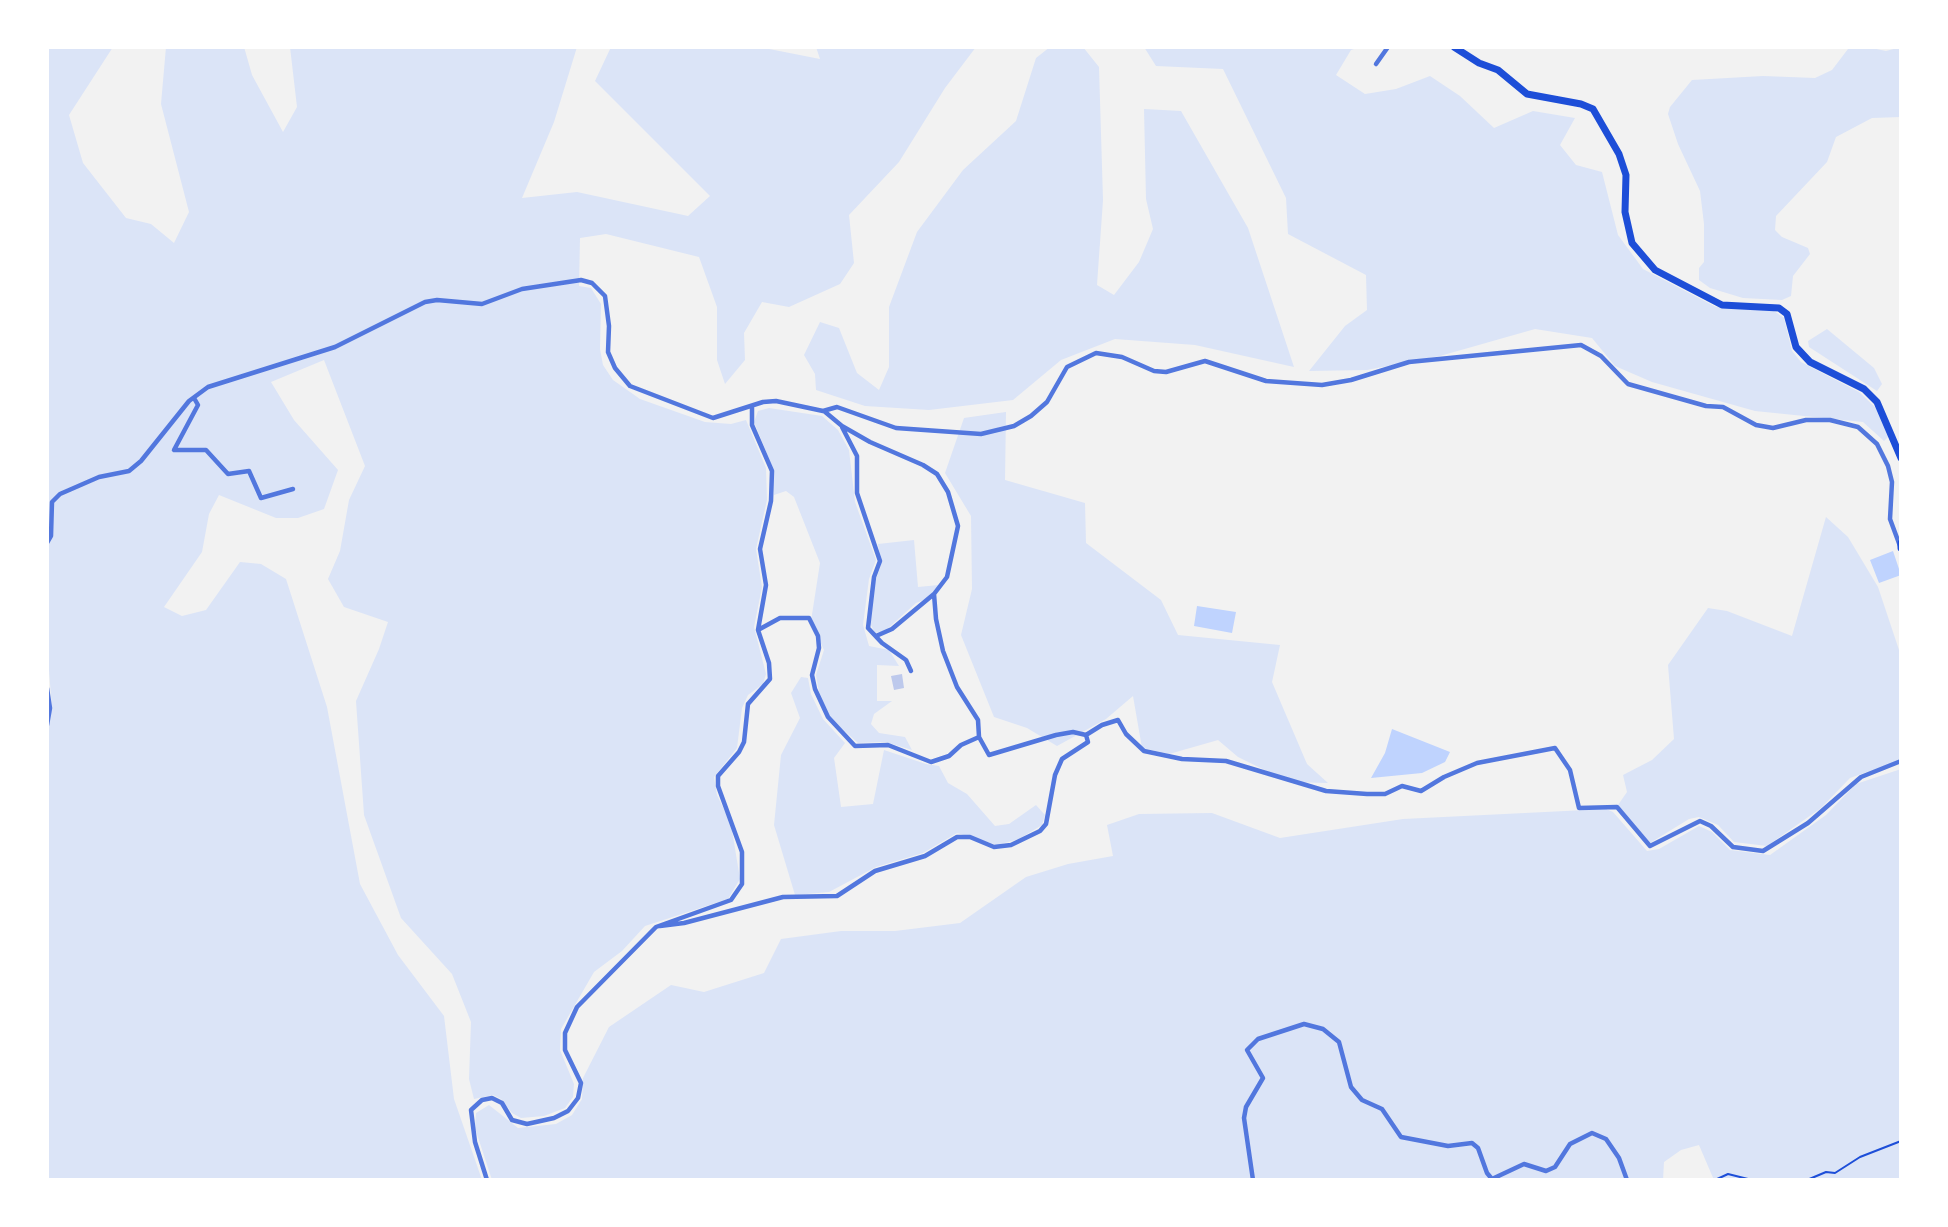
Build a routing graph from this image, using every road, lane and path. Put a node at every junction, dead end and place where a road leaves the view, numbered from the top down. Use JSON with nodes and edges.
{"nodes":[{"id":1,"x":1388,"y":47,"type":"edge"},
{"id":2,"x":1454,"y":47,"type":"edge"},
{"id":3,"x":1376,"y":64,"type":"dead end"},
{"id":4,"x":194,"y":398,"type":"junction"},
{"id":5,"x":752,"y":406,"type":"junction"},
{"id":6,"x":823,"y":411,"type":"junction"},
{"id":7,"x":842,"y":426,"type":"junction"},
{"id":8,"x":1901,"y":458,"type":"edge"},
{"id":9,"x":293,"y":489,"type":"dead end"},
{"id":10,"x":47,"y":543,"type":"edge"},
{"id":11,"x":1900,"y":546,"type":"edge"},
{"id":12,"x":934,"y":594,"type":"junction"},
{"id":13,"x":758,"y":630,"type":"junction"},
{"id":14,"x":876,"y":636,"type":"junction"},
{"id":15,"x":911,"y":671,"type":"dead end"},
{"id":16,"x":47,"y":688,"type":"edge"},
{"id":17,"x":47,"y":724,"type":"edge"},
{"id":18,"x":1086,"y":735,"type":"junction"},
{"id":19,"x":979,"y":737,"type":"junction"},
{"id":20,"x":1901,"y":761,"type":"edge"},
{"id":21,"x":656,"y":927,"type":"junction"},
{"id":22,"x":1901,"y":1141,"type":"edge"},
{"id":23,"x":487,"y":1180,"type":"edge"},
{"id":24,"x":1252,"y":1180,"type":"edge"},
{"id":25,"x":1627,"y":1180,"type":"edge"},
{"id":26,"x":1715,"y":1180,"type":"edge"},
{"id":27,"x":1752,"y":1180,"type":"edge"},
{"id":28,"x":1807,"y":1180,"type":"edge"}],
"edges":[{"from":1,"to":3,"type":"street"},
{"from":2,"to":8,"type":"main road"},
{"from":4,"to":5,"type":"street"},
{"from":4,"to":9,"type":"street"},
{"from":4,"to":10,"type":"street"},
{"from":5,"to":6,"type":"street"},
{"from":5,"to":13,"type":"street"},
{"from":6,"to":7,"type":"street"},
{"from":6,"to":11,"type":"street"},
{"from":7,"to":12,"type":"street"},
{"from":7,"to":14,"type":"street"},
{"from":12,"to":14,"type":"street"},
{"from":12,"to":19,"type":"street"},
{"from":13,"to":19,"type":"street"},
{"from":13,"to":21,"type":"street"},
{"from":14,"to":15,"type":"street"},
{"from":16,"to":17,"type":"street"},
{"from":18,"to":19,"type":"street"},
{"from":18,"to":20,"type":"street"},
{"from":18,"to":21,"type":"street"},
{"from":21,"to":23,"type":"street"},
{"from":22,"to":28,"type":"path"},
{"from":24,"to":25,"type":"street"},
{"from":26,"to":27,"type":"path"}]}
